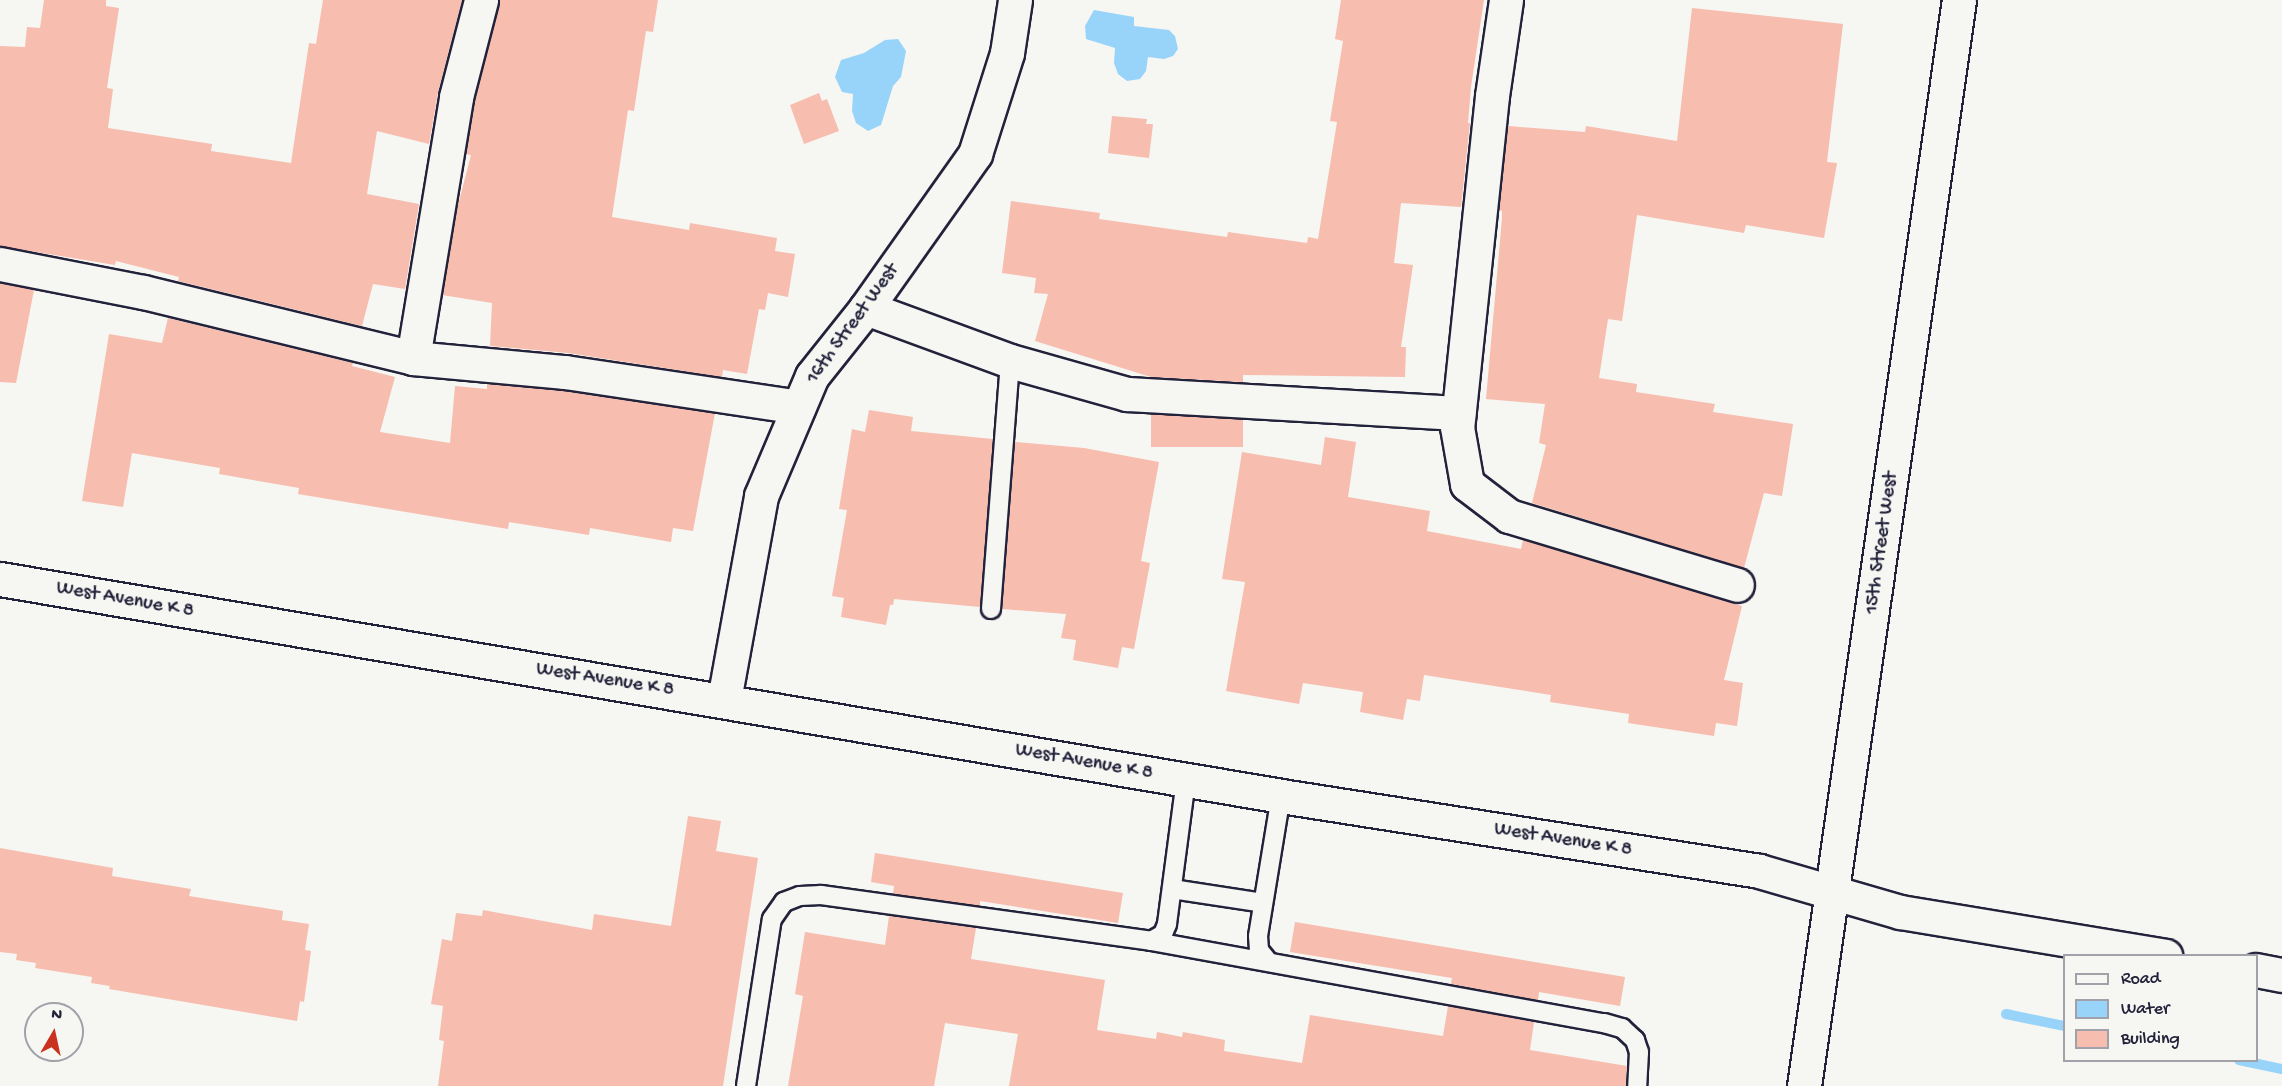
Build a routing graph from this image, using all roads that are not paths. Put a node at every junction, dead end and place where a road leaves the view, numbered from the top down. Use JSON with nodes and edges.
{"nodes":[{"id":1,"x":481,"y":0,"type":"edge"},
{"id":2,"x":1015,"y":0,"type":"edge"},
{"id":3,"x":1506,"y":0,"type":"edge"},
{"id":4,"x":1959,"y":0,"type":"edge"},
{"id":5,"x":0,"y":264,"type":"edge"},
{"id":6,"x":866,"y":308,"type":"junction"},
{"id":7,"x":413,"y":358,"type":"junction"},
{"id":8,"x":1010,"y":361,"type":"junction"},
{"id":9,"x":798,"y":407,"type":"junction"},
{"id":10,"x":1458,"y":413,"type":"junction"},
{"id":11,"x":0,"y":579,"type":"edge"},
{"id":12,"x":1737,"y":585,"type":"dead end"},
{"id":13,"x":991,"y":609,"type":"dead end"},
{"id":14,"x":724,"y":700,"type":"junction"},
{"id":15,"x":1186,"y":780,"type":"junction"},
{"id":16,"x":1281,"y":796,"type":"junction"},
{"id":17,"x":1172,"y":889,"type":"junction"},
{"id":18,"x":1834,"y":892,"type":"junction"},
{"id":19,"x":1263,"y":903,"type":"junction"},
{"id":20,"x":1151,"y":940,"type":"junction"},
{"id":21,"x":2153,"y":954,"type":"edge"},
{"id":22,"x":1267,"y":960,"type":"junction"},
{"id":23,"x":2258,"y":970,"type":"edge"},
{"id":24,"x":2282,"y":975,"type":"edge"},
{"id":25,"x":746,"y":1086,"type":"edge"},
{"id":26,"x":1637,"y":1086,"type":"edge"},
{"id":27,"x":1804,"y":1086,"type":"edge"}],
"edges":[{"from":1,"to":7,"type":"street"},
{"from":2,"to":6,"type":"street","name":"16th Street West"},
{"from":3,"to":10,"type":"street"},
{"from":4,"to":18,"type":"street","name":"15th Street West"},
{"from":5,"to":7,"type":"street"},
{"from":6,"to":8,"type":"street"},
{"from":6,"to":9,"type":"street","name":"16th Street West"},
{"from":7,"to":9,"type":"street"},
{"from":8,"to":10,"type":"street"},
{"from":8,"to":13,"type":"lane"},
{"from":9,"to":14,"type":"street","name":"16th Street West"},
{"from":10,"to":12,"type":"street"},
{"from":11,"to":14,"type":"street","name":"West Avenue K 8"},
{"from":14,"to":15,"type":"street","name":"West Avenue K 8"},
{"from":15,"to":16,"type":"street","name":"West Avenue K 8"},
{"from":15,"to":17,"type":"lane"},
{"from":16,"to":18,"type":"street","name":"West Avenue K 8"},
{"from":16,"to":19,"type":"lane"},
{"from":17,"to":19,"type":"lane"},
{"from":17,"to":20,"type":"lane"},
{"from":18,"to":21,"type":"street","name":"West Avenue K 8"},
{"from":18,"to":27,"type":"street","name":"15th Street West"},
{"from":19,"to":22,"type":"lane"},
{"from":20,"to":22,"type":"lane"},
{"from":20,"to":25,"type":"lane"},
{"from":22,"to":26,"type":"lane"},
{"from":23,"to":24,"type":"street"}]}
